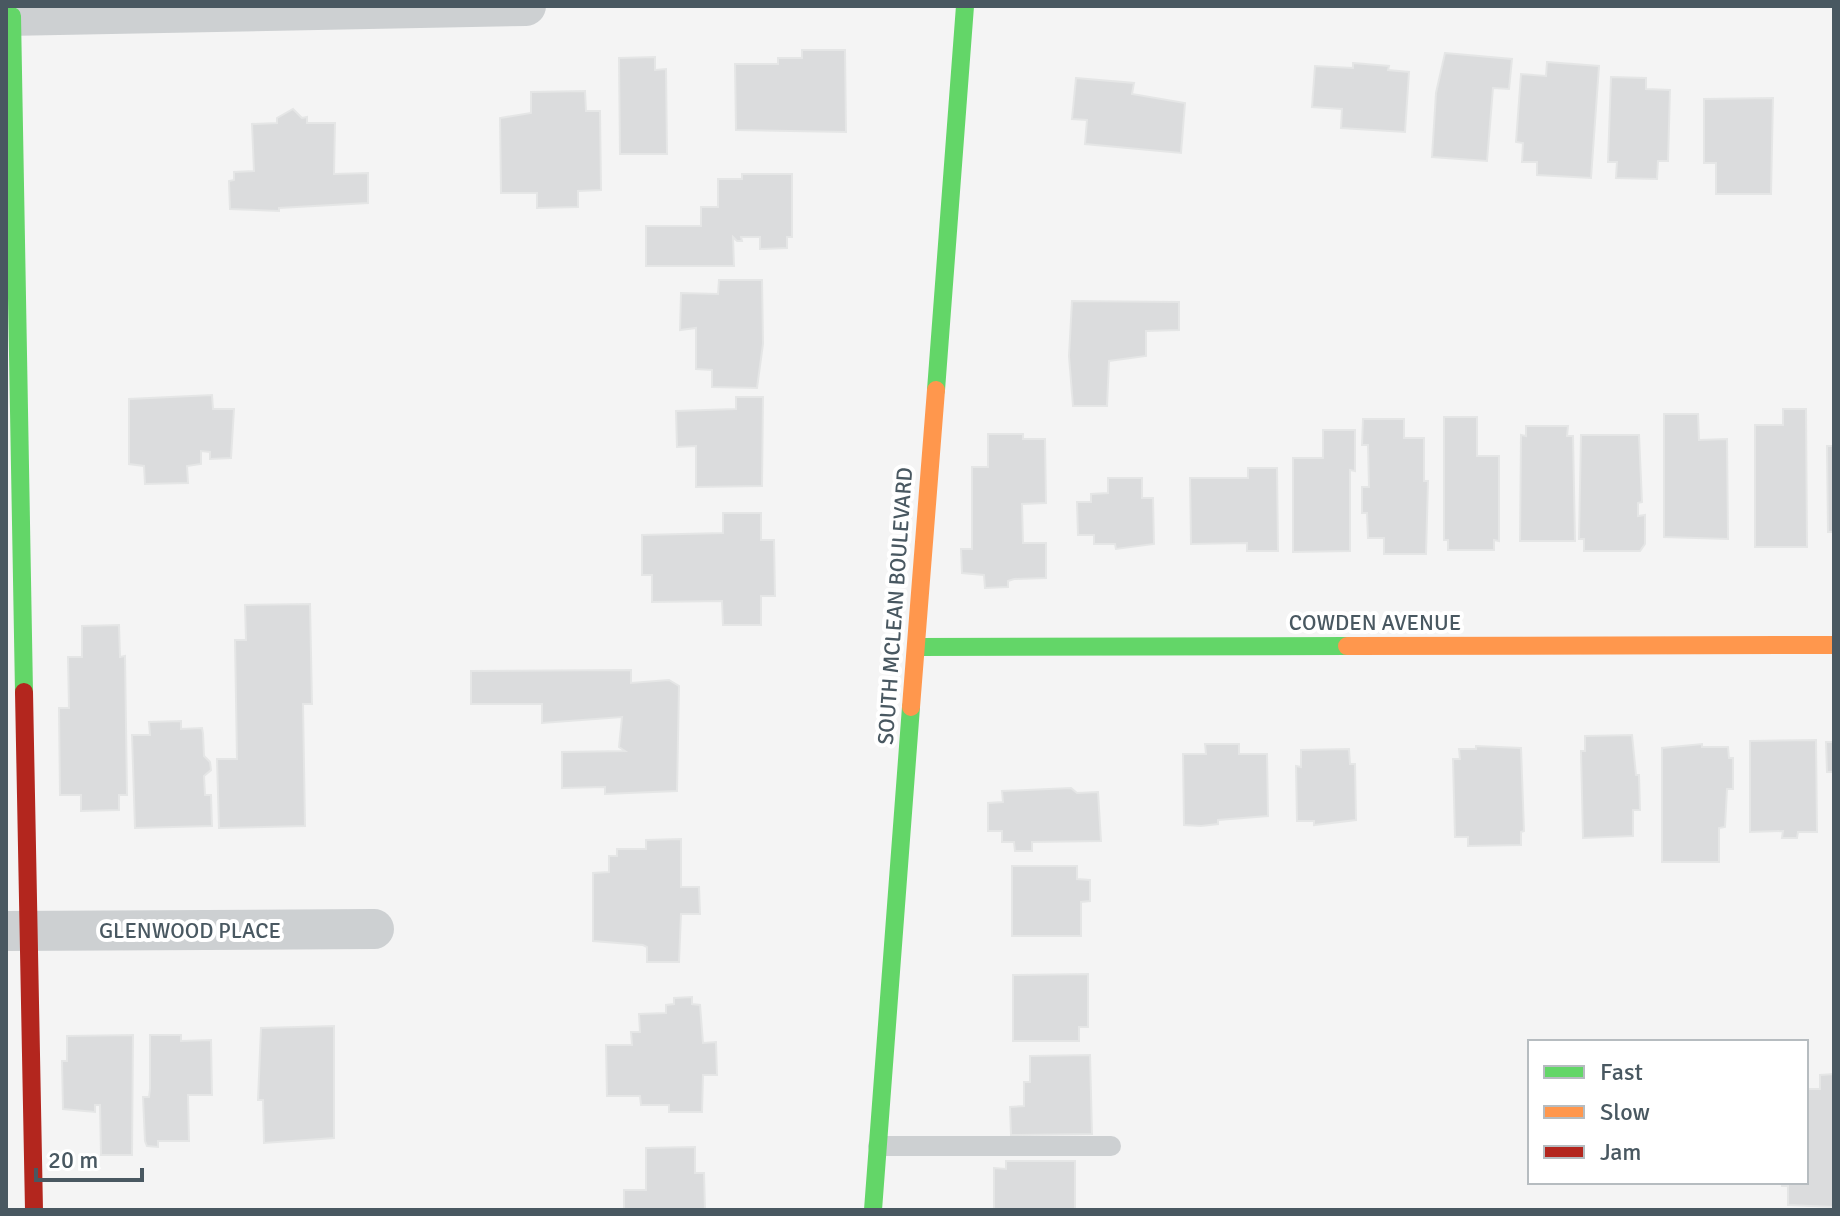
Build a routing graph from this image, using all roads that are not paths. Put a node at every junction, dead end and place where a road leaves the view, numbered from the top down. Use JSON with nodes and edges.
{"nodes":[{"id":1,"x":526,"y":6,"type":"edge"},
{"id":2,"x":965,"y":6,"type":"edge"},
{"id":3,"x":9,"y":16,"type":"edge"},
{"id":4,"x":1834,"y":645,"type":"edge"},
{"id":5,"x":917,"y":647,"type":"junction"},
{"id":6,"x":374,"y":929,"type":"dead end"},
{"id":7,"x":17,"y":931,"type":"edge"},
{"id":8,"x":878,"y":1146,"type":"junction"},
{"id":9,"x":1111,"y":1146,"type":"dead end"},
{"id":10,"x":34,"y":1210,"type":"edge"},
{"id":11,"x":873,"y":1210,"type":"edge"}],
"edges":[{"from":1,"to":3,"type":"street"},
{"from":2,"to":5,"type":"street","name":"SOUTH MCLEAN BOULEVARD"},
{"from":3,"to":7,"type":"street"},
{"from":4,"to":5,"type":"street","name":"COWDEN AVENUE"},
{"from":5,"to":8,"type":"street","name":"SOUTH MCLEAN BOULEVARD"},
{"from":6,"to":7,"type":"street","name":"GLENWOOD PLACE"},
{"from":7,"to":10,"type":"street"},
{"from":8,"to":9,"type":"lane"},
{"from":8,"to":11,"type":"street","name":"SOUTH MCLEAN BOULEVARD"}]}
